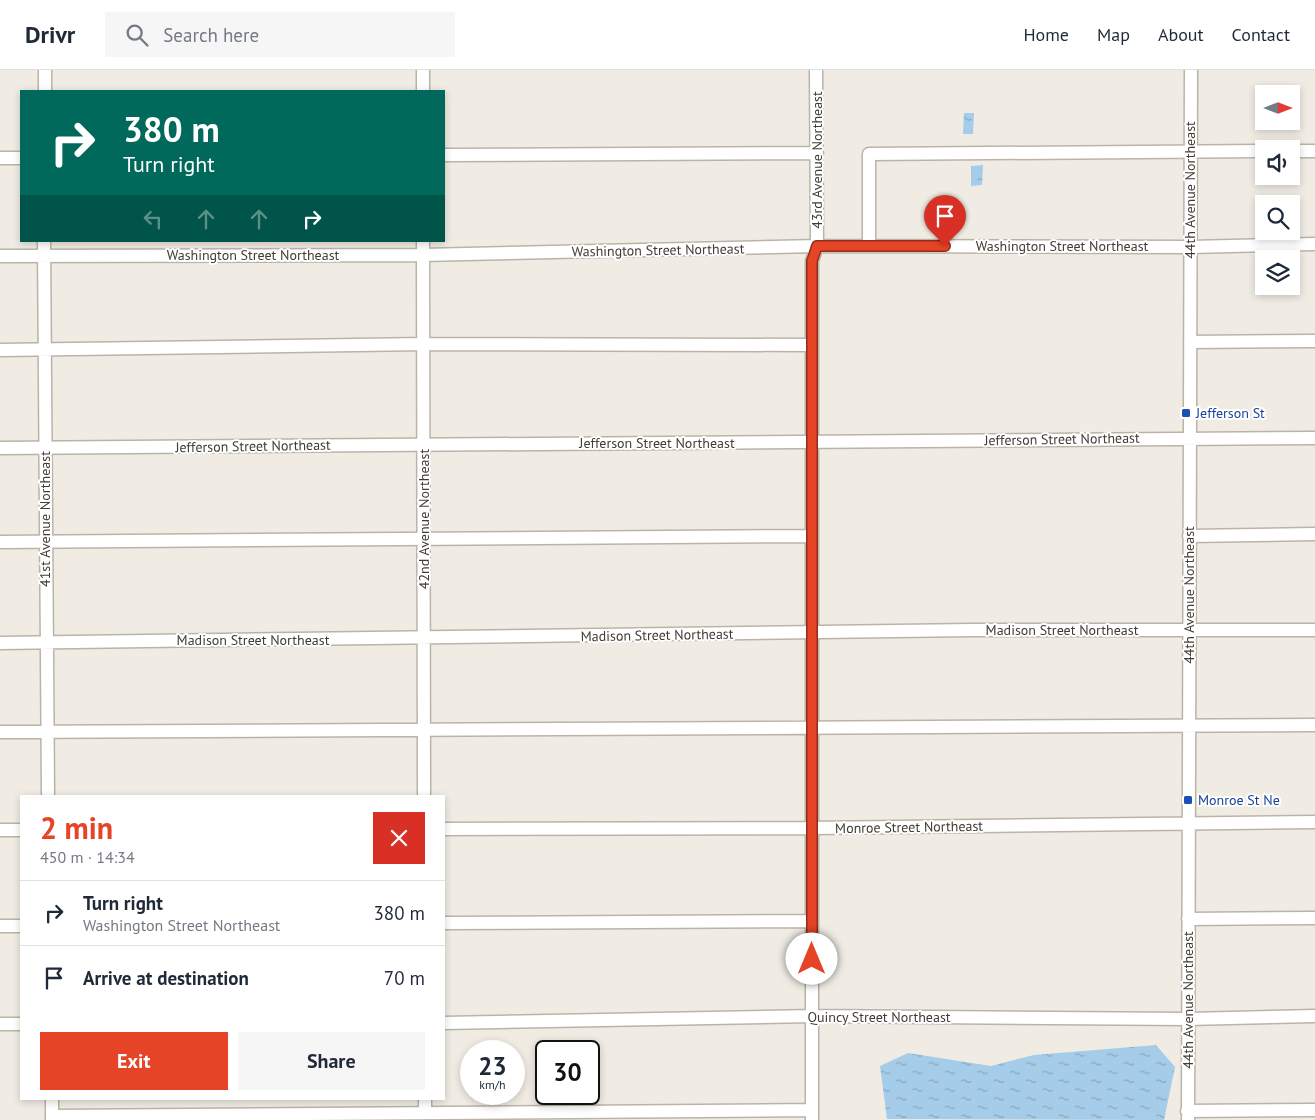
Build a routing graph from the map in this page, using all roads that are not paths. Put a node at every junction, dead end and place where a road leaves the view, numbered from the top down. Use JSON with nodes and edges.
{"nodes":[{"id":1,"x":45,"y":70,"type":"edge"},
{"id":2,"x":423,"y":70,"type":"edge"},
{"id":3,"x":816,"y":70,"type":"edge"},
{"id":4,"x":1191,"y":70,"type":"edge"},
{"id":5,"x":45,"y":90,"type":"edge"},
{"id":6,"x":423,"y":90,"type":"edge"},
{"id":7,"x":1255,"y":151,"type":"edge"},
{"id":8,"x":1300,"y":151,"type":"edge"},
{"id":9,"x":1315,"y":151,"type":"edge"},
{"id":10,"x":1190,"y":152,"type":"junction"},
{"id":11,"x":817,"y":153,"type":"junction"},
{"id":12,"x":445,"y":155,"type":"edge"},
{"id":13,"x":0,"y":158,"type":"edge"},
{"id":14,"x":20,"y":158,"type":"edge"},
{"id":15,"x":44,"y":242,"type":"edge"},
{"id":16,"x":423,"y":242,"type":"edge"},
{"id":17,"x":1315,"y":244,"type":"edge"},
{"id":18,"x":817,"y":246,"type":"junction"},
{"id":19,"x":870,"y":246,"type":"junction"},
{"id":20,"x":1190,"y":247,"type":"junction"},
{"id":21,"x":423,"y":255,"type":"junction"},
{"id":22,"x":0,"y":256,"type":"edge"},
{"id":23,"x":44,"y":256,"type":"junction"},
{"id":24,"x":1315,"y":341,"type":"edge"},
{"id":25,"x":1190,"y":342,"type":"junction"},
{"id":26,"x":424,"y":344,"type":"junction"},
{"id":27,"x":812,"y":345,"type":"junction"},
{"id":28,"x":0,"y":350,"type":"edge"},
{"id":29,"x":44,"y":350,"type":"junction"},
{"id":30,"x":1190,"y":438,"type":"junction"},
{"id":31,"x":1315,"y":438,"type":"edge"},
{"id":32,"x":812,"y":441,"type":"junction"},
{"id":33,"x":424,"y":445,"type":"junction"},
{"id":34,"x":0,"y":448,"type":"edge"},
{"id":35,"x":44,"y":448,"type":"junction"},
{"id":36,"x":1315,"y":534,"type":"edge"},
{"id":37,"x":812,"y":536,"type":"junction"},
{"id":38,"x":1189,"y":536,"type":"junction"},
{"id":39,"x":424,"y":540,"type":"junction"},
{"id":40,"x":45,"y":541,"type":"junction"},
{"id":41,"x":0,"y":542,"type":"edge"},
{"id":42,"x":1189,"y":630,"type":"junction"},
{"id":43,"x":1315,"y":630,"type":"edge"},
{"id":44,"x":812,"y":633,"type":"junction"},
{"id":45,"x":424,"y":639,"type":"junction"},
{"id":46,"x":46,"y":642,"type":"junction"},
{"id":47,"x":0,"y":643,"type":"edge"},
{"id":48,"x":1315,"y":724,"type":"edge"},
{"id":49,"x":1188,"y":725,"type":"junction"},
{"id":50,"x":812,"y":729,"type":"junction"},
{"id":51,"x":424,"y":730,"type":"junction"},
{"id":52,"x":0,"y":732,"type":"edge"},
{"id":53,"x":47,"y":732,"type":"junction"},
{"id":54,"x":48,"y":795,"type":"edge"},
{"id":55,"x":424,"y":795,"type":"edge"},
{"id":56,"x":1315,"y":822,"type":"edge"},
{"id":57,"x":1188,"y":824,"type":"junction"},
{"id":58,"x":812,"y":828,"type":"junction"},
{"id":59,"x":445,"y":829,"type":"edge"},
{"id":60,"x":0,"y":830,"type":"edge"},
{"id":61,"x":20,"y":830,"type":"edge"},
{"id":62,"x":1315,"y":918,"type":"edge"},
{"id":63,"x":1188,"y":919,"type":"junction"},
{"id":64,"x":812,"y":921,"type":"junction"},
{"id":65,"x":445,"y":923,"type":"edge"},
{"id":66,"x":0,"y":926,"type":"edge"},
{"id":67,"x":20,"y":926,"type":"edge"},
{"id":68,"x":812,"y":1016,"type":"junction"},
{"id":69,"x":1315,"y":1016,"type":"edge"},
{"id":70,"x":1188,"y":1019,"type":"junction"},
{"id":71,"x":445,"y":1023,"type":"edge"},
{"id":72,"x":0,"y":1024,"type":"edge"},
{"id":73,"x":20,"y":1024,"type":"edge"},
{"id":74,"x":52,"y":1100,"type":"edge"},
{"id":75,"x":424,"y":1100,"type":"edge"},
{"id":76,"x":1315,"y":1110,"type":"edge"},
{"id":77,"x":812,"y":1115,"type":"edge"},
{"id":78,"x":1187,"y":1115,"type":"edge"},
{"id":79,"x":425,"y":1117,"type":"edge"},
{"id":80,"x":52,"y":1118,"type":"edge"}],
"edges":[{"from":1,"to":5,"type":"street"},
{"from":2,"to":6,"type":"street"},
{"from":3,"to":11,"type":"street","name":"43rd Avenue Northeast"},
{"from":4,"to":10,"type":"street","name":"44th Avenue Northeast"},
{"from":7,"to":10,"type":"street"},
{"from":8,"to":9,"type":"street"},
{"from":10,"to":19,"type":"street"},
{"from":10,"to":20,"type":"street","name":"44th Avenue Northeast"},
{"from":11,"to":12,"type":"street"},
{"from":11,"to":18,"type":"street","name":"43rd Avenue Northeast"},
{"from":13,"to":14,"type":"street"},
{"from":15,"to":23,"type":"street","name":"41st Avenue Northeast"},
{"from":16,"to":21,"type":"street","name":"42nd Avenue Northeast"},
{"from":17,"to":20,"type":"street","name":"Washington Street Northeast"},
{"from":18,"to":19,"type":"street","name":"Washington Street Northeast"},
{"from":18,"to":21,"type":"street","name":"Washington Street Northeast"},
{"from":18,"to":27,"type":"street","name":"43rd Avenue Northeast"},
{"from":19,"to":20,"type":"street","name":"Washington Street Northeast"},
{"from":20,"to":25,"type":"street","name":"44th Avenue Northeast"},
{"from":21,"to":23,"type":"street","name":"Washington Street Northeast"},
{"from":21,"to":26,"type":"street","name":"42nd Avenue Northeast"},
{"from":22,"to":23,"type":"street","name":"Washington Street Northeast"},
{"from":23,"to":29,"type":"street","name":"41st Avenue Northeast"},
{"from":24,"to":25,"type":"street"},
{"from":25,"to":30,"type":"street","name":"44th Avenue Northeast"},
{"from":26,"to":27,"type":"street"},
{"from":26,"to":29,"type":"street"},
{"from":26,"to":33,"type":"street","name":"42nd Avenue Northeast"},
{"from":27,"to":32,"type":"street","name":"43rd Avenue Northeast"},
{"from":28,"to":29,"type":"street"},
{"from":29,"to":35,"type":"street","name":"41st Avenue Northeast"},
{"from":30,"to":31,"type":"street","name":"Jefferson Street Northeast"},
{"from":30,"to":32,"type":"street","name":"Jefferson Street Northeast"},
{"from":30,"to":38,"type":"street","name":"44th Avenue Northeast"},
{"from":32,"to":33,"type":"street","name":"Jefferson Street Northeast"},
{"from":32,"to":37,"type":"street","name":"43rd Avenue Northeast"},
{"from":33,"to":35,"type":"street","name":"Jefferson Street Northeast"},
{"from":33,"to":39,"type":"street","name":"42nd Avenue Northeast"},
{"from":34,"to":35,"type":"street","name":"Jefferson Street Northeast"},
{"from":35,"to":40,"type":"street","name":"41st Avenue Northeast"},
{"from":36,"to":38,"type":"street"},
{"from":37,"to":39,"type":"street"},
{"from":37,"to":44,"type":"street","name":"43rd Avenue Northeast"},
{"from":38,"to":42,"type":"street","name":"44th Avenue Northeast"},
{"from":39,"to":40,"type":"street"},
{"from":39,"to":45,"type":"street","name":"42nd Avenue Northeast"},
{"from":40,"to":41,"type":"street"},
{"from":40,"to":46,"type":"street","name":"41st Avenue Northeast"},
{"from":42,"to":43,"type":"street","name":"Madison Street Northeast"},
{"from":42,"to":44,"type":"street","name":"Madison Street Northeast"},
{"from":42,"to":49,"type":"street","name":"44th Avenue Northeast"},
{"from":44,"to":45,"type":"street","name":"Madison Street Northeast"},
{"from":44,"to":50,"type":"street","name":"43rd Avenue Northeast"},
{"from":45,"to":46,"type":"street","name":"Madison Street Northeast"},
{"from":45,"to":51,"type":"street","name":"42nd Avenue Northeast"},
{"from":46,"to":47,"type":"street","name":"Madison Street Northeast"},
{"from":46,"to":53,"type":"street","name":"41st Avenue Northeast"},
{"from":48,"to":49,"type":"street"},
{"from":49,"to":50,"type":"street"},
{"from":49,"to":57,"type":"street","name":"44th Avenue Northeast"},
{"from":50,"to":51,"type":"street"},
{"from":50,"to":58,"type":"street","name":"43rd Avenue Northeast"},
{"from":51,"to":53,"type":"street"},
{"from":51,"to":55,"type":"street","name":"42nd Avenue Northeast"},
{"from":52,"to":53,"type":"street"},
{"from":53,"to":54,"type":"street","name":"41st Avenue Northeast"},
{"from":56,"to":57,"type":"street","name":"Monroe Street Northeast"},
{"from":57,"to":58,"type":"street","name":"Monroe Street Northeast"},
{"from":57,"to":63,"type":"street","name":"44th Avenue Northeast"},
{"from":58,"to":59,"type":"street","name":"Monroe Street Northeast"},
{"from":58,"to":64,"type":"street","name":"43rd Avenue Northeast"},
{"from":60,"to":61,"type":"street"},
{"from":62,"to":63,"type":"street"},
{"from":63,"to":70,"type":"street","name":"44th Avenue Northeast"},
{"from":64,"to":65,"type":"street"},
{"from":64,"to":68,"type":"street","name":"43rd Avenue Northeast"},
{"from":66,"to":67,"type":"street"},
{"from":68,"to":70,"type":"street","name":"Quincy Street Northeast"},
{"from":68,"to":71,"type":"street","name":"Quincy Street Northeast"},
{"from":68,"to":77,"type":"street","name":"43rd Avenue Northeast"},
{"from":69,"to":70,"type":"street","name":"Quincy Street Northeast"},
{"from":70,"to":78,"type":"street","name":"44th Avenue Northeast"},
{"from":72,"to":73,"type":"street"},
{"from":74,"to":80,"type":"street"},
{"from":75,"to":79,"type":"street"},
{"from":76,"to":78,"type":"street"},
{"from":77,"to":79,"type":"street"},
{"from":79,"to":80,"type":"street"}]}
